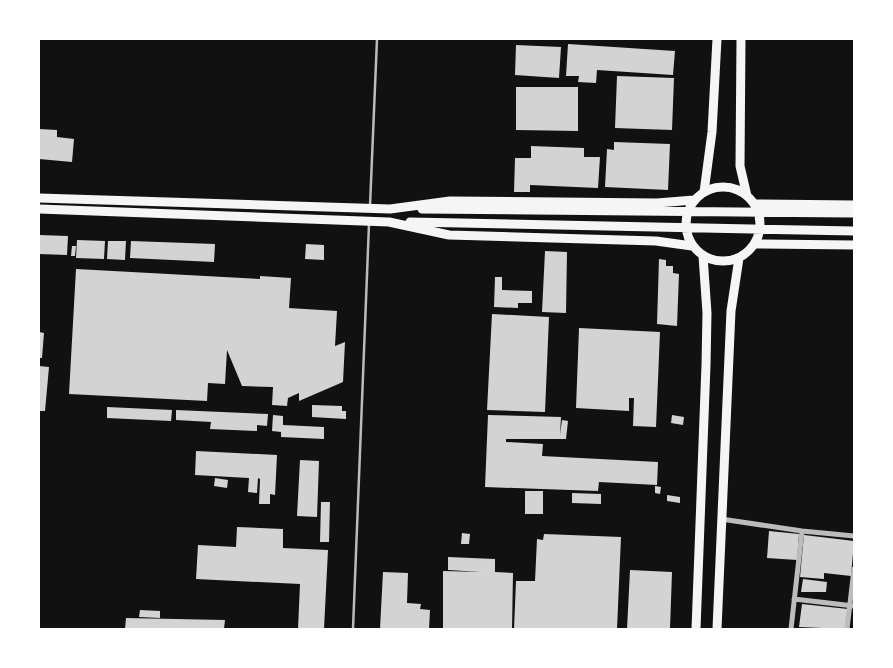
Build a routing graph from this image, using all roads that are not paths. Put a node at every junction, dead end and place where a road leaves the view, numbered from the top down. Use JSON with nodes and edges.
{"nodes":[{"id":1,"x":377,"y":39,"type":"edge"},
{"id":2,"x":717,"y":39,"type":"edge"},
{"id":3,"x":740,"y":39,"type":"edge"},
{"id":4,"x":704,"y":192,"type":"junction"},
{"id":5,"x":747,"y":196,"type":"junction"},
{"id":6,"x":39,"y":198,"type":"edge"},
{"id":7,"x":694,"y":200,"type":"junction"},
{"id":8,"x":754,"y":204,"type":"junction"},
{"id":9,"x":854,"y":205,"type":"edge"},
{"id":10,"x":369,"y":208,"type":"junction"},
{"id":11,"x":39,"y":209,"type":"edge"},
{"id":12,"x":390,"y":209,"type":"junction"},
{"id":13,"x":854,"y":213,"type":"edge"},
{"id":14,"x":369,"y":221,"type":"junction"},
{"id":15,"x":389,"y":222,"type":"junction"},
{"id":16,"x":854,"y":231,"type":"edge"},
{"id":17,"x":754,"y":244,"type":"junction"},
{"id":18,"x":854,"y":245,"type":"edge"},
{"id":19,"x":692,"y":246,"type":"junction"},
{"id":20,"x":702,"y":256,"type":"junction"},
{"id":21,"x":739,"y":258,"type":"junction"},
{"id":22,"x":721,"y":519,"type":"junction"},
{"id":23,"x":802,"y":531,"type":"junction"},
{"id":24,"x":854,"y":536,"type":"edge"},
{"id":25,"x":854,"y":570,"type":"edge"},
{"id":26,"x":794,"y":599,"type":"junction"},
{"id":27,"x":852,"y":606,"type":"edge"},
{"id":28,"x":353,"y":629,"type":"edge"},
{"id":29,"x":696,"y":629,"type":"edge"},
{"id":30,"x":718,"y":629,"type":"edge"},
{"id":31,"x":791,"y":629,"type":"edge"},
{"id":32,"x":848,"y":629,"type":"edge"}],
"edges":[{"from":1,"to":10,"type":"lane"},
{"from":2,"to":4,"type":"highway"},
{"from":3,"to":5,"type":"highway"},
{"from":4,"to":5,"type":"highway"},
{"from":4,"to":7,"type":"highway"},
{"from":5,"to":8,"type":"highway"},
{"from":6,"to":10,"type":"highway"},
{"from":7,"to":12,"type":"highway"},
{"from":7,"to":19,"type":"highway"},
{"from":8,"to":9,"type":"highway"},
{"from":8,"to":17,"type":"highway"},
{"from":10,"to":12,"type":"highway"},
{"from":10,"to":14,"type":"lane"},
{"from":11,"to":14,"type":"highway"},
{"from":12,"to":13,"type":"highway"},
{"from":14,"to":15,"type":"highway"},
{"from":14,"to":28,"type":"lane"},
{"from":15,"to":16,"type":"highway"},
{"from":15,"to":19,"type":"highway"},
{"from":17,"to":18,"type":"highway"},
{"from":17,"to":21,"type":"highway"},
{"from":19,"to":20,"type":"highway"},
{"from":20,"to":21,"type":"highway"},
{"from":20,"to":29,"type":"highway"},
{"from":21,"to":22,"type":"highway"},
{"from":22,"to":23,"type":"street"},
{"from":22,"to":30,"type":"highway"},
{"from":23,"to":24,"type":"street"},
{"from":23,"to":26,"type":"street"},
{"from":25,"to":27,"type":"street"},
{"from":26,"to":27,"type":"street"},
{"from":26,"to":31,"type":"street"},
{"from":27,"to":32,"type":"street"}]}
